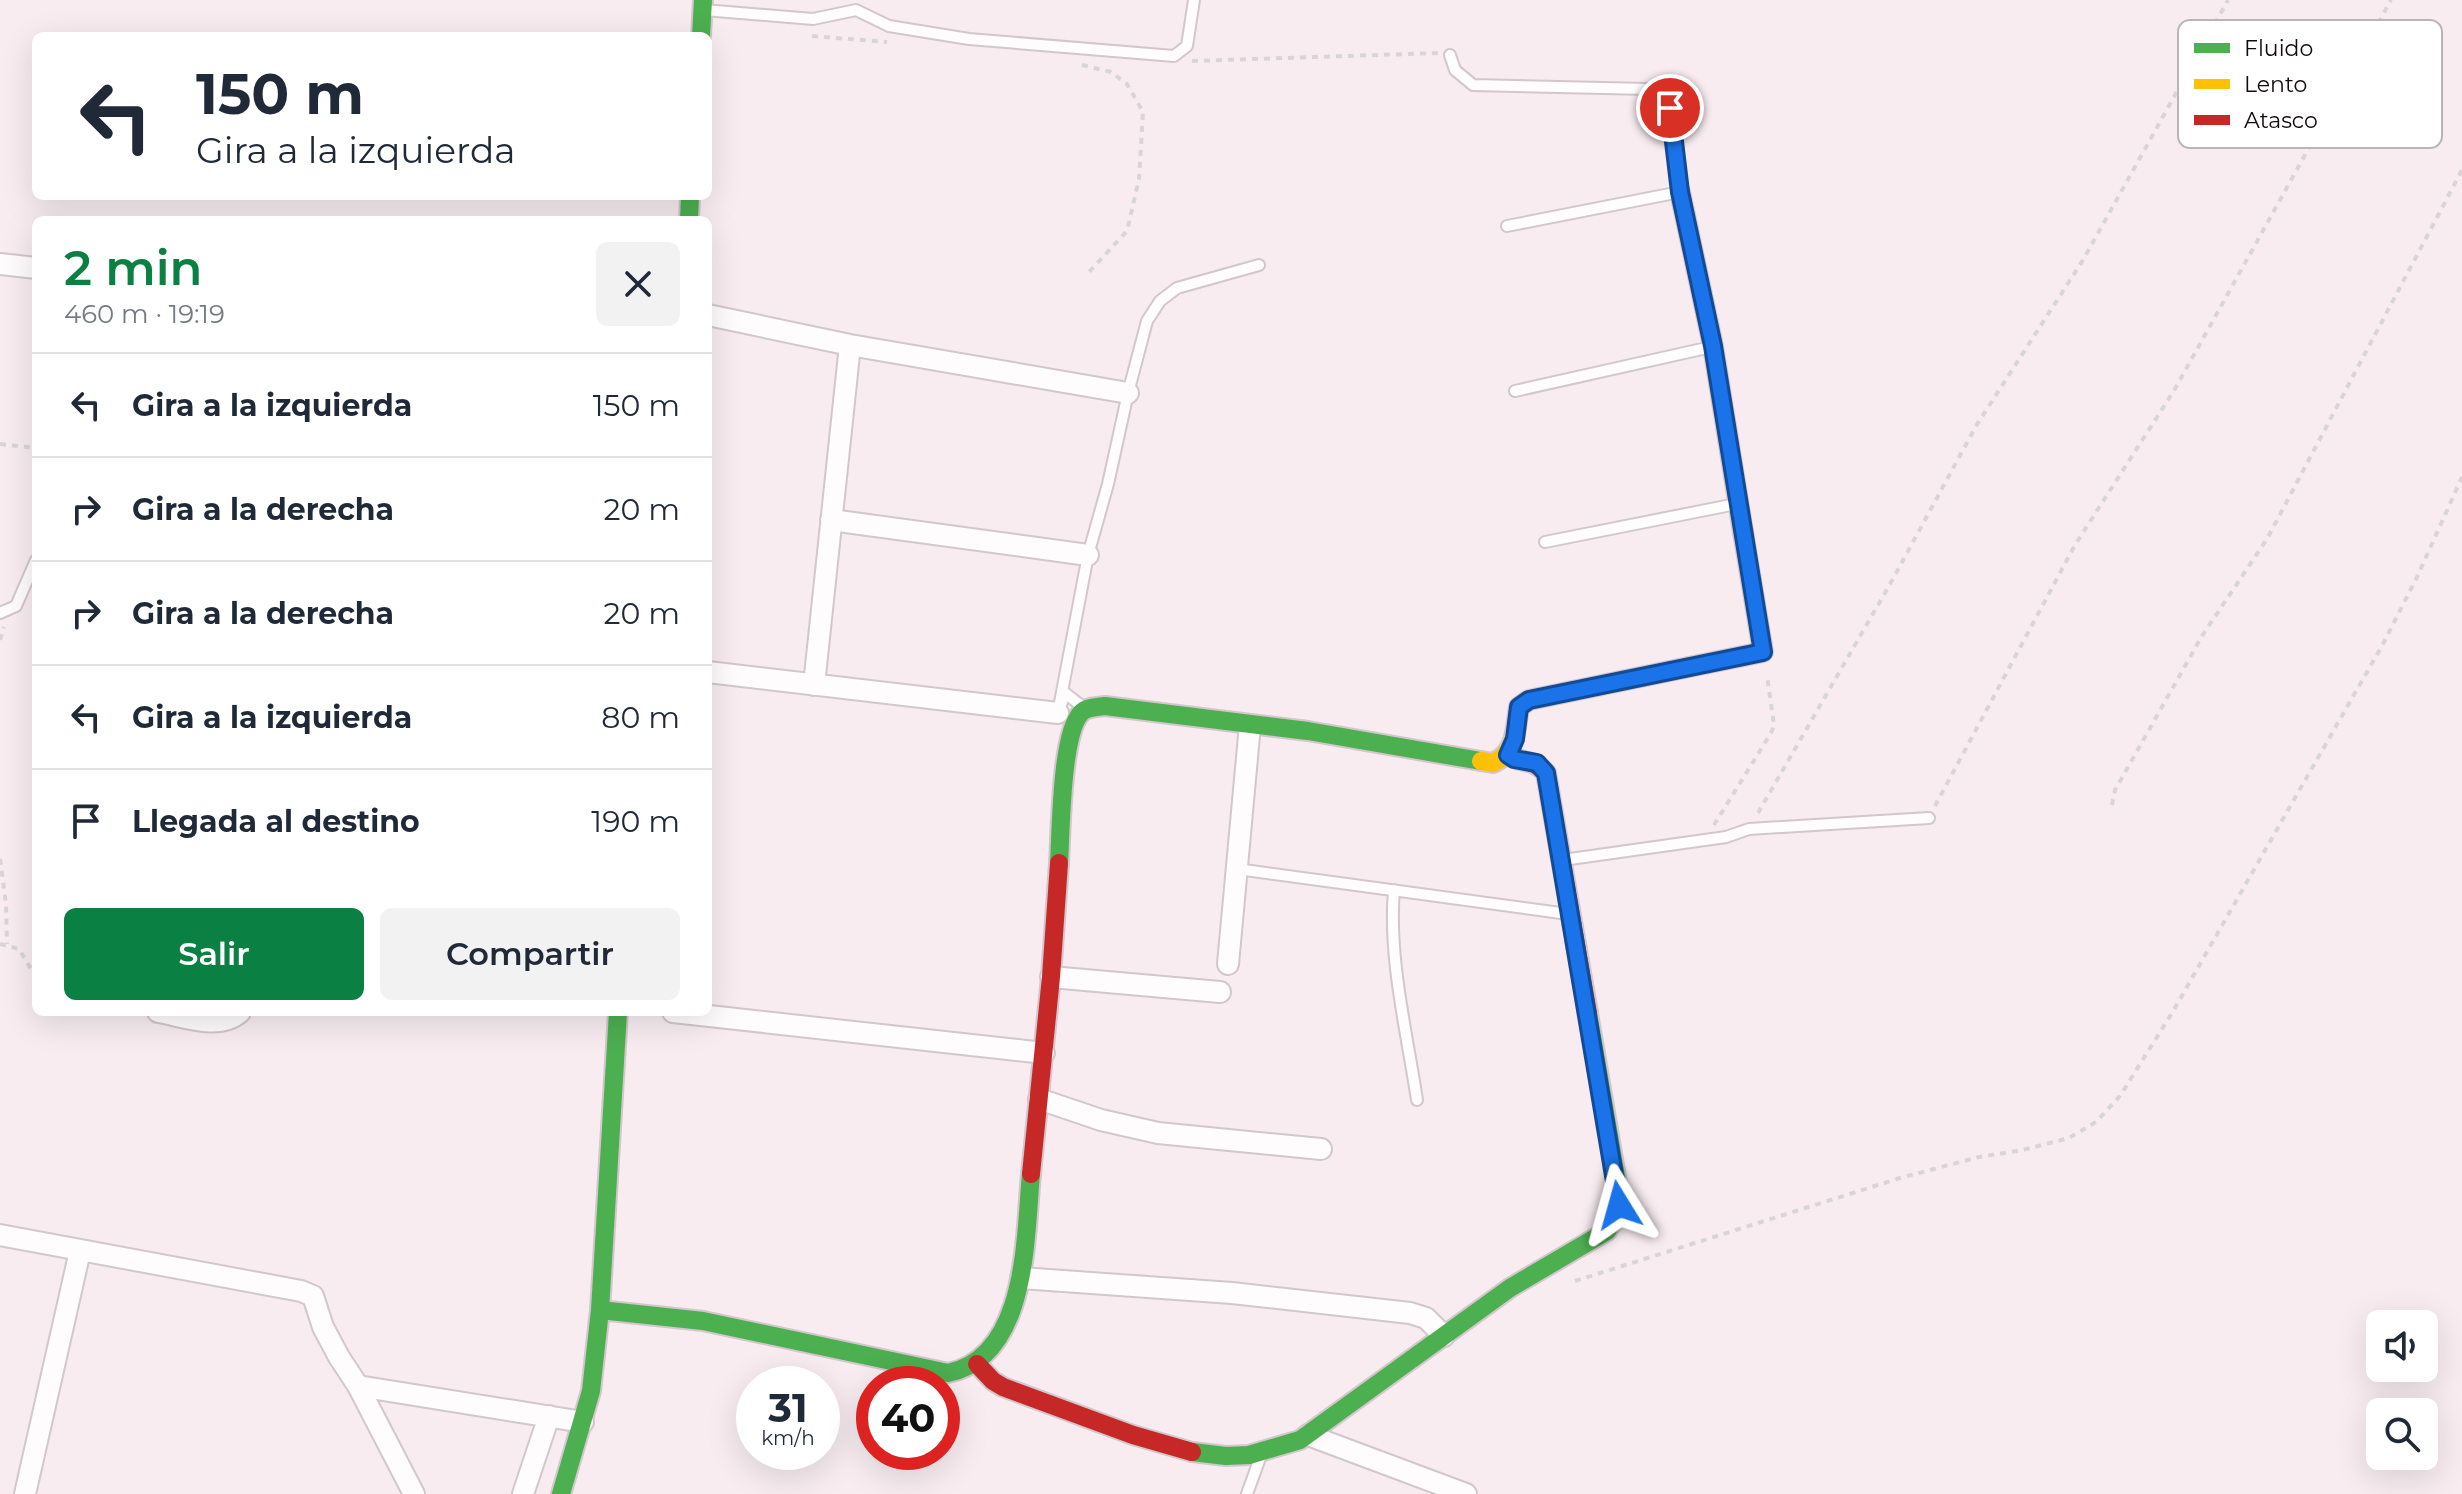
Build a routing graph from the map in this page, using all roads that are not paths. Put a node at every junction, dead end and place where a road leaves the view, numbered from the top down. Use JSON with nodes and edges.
{"nodes":[{"id":1,"x":1194,"y":0,"type":"edge"},
{"id":2,"x":703,"y":5,"type":"edge"},
{"id":3,"x":701,"y":32,"type":"edge"},
{"id":4,"x":1450,"y":55,"type":"road end"},
{"id":5,"x":1680,"y":192,"type":"junction"},
{"id":6,"x":1507,"y":226,"type":"dead end"},
{"id":7,"x":0,"y":264,"type":"edge"},
{"id":8,"x":1259,"y":265,"type":"dead end"},
{"id":9,"x":32,"y":268,"type":"edge"},
{"id":10,"x":712,"y":316,"type":"edge"},
{"id":11,"x":850,"y":345,"type":"junction"},
{"id":12,"x":1713,"y":346,"type":"junction"},
{"id":13,"x":1515,"y":391,"type":"dead end"},
{"id":14,"x":1128,"y":393,"type":"junction"},
{"id":15,"x":1738,"y":503,"type":"junction"},
{"id":16,"x":831,"y":520,"type":"junction"},
{"id":17,"x":1545,"y":542,"type":"dead end"},
{"id":18,"x":1088,"y":555,"type":"junction"},
{"id":19,"x":32,"y":569,"type":"edge"},
{"id":20,"x":0,"y":613,"type":"edge"},
{"id":21,"x":712,"y":672,"type":"edge"},
{"id":22,"x":814,"y":685,"type":"junction"},
{"id":23,"x":1086,"y":709,"type":"junction"},
{"id":24,"x":1058,"y":713,"type":"junction"},
{"id":25,"x":1250,"y":725,"type":"junction"},
{"id":26,"x":1508,"y":755,"type":"junction"},
{"id":27,"x":1929,"y":818,"type":"road end"},
{"id":28,"x":1561,"y":860,"type":"junction"},
{"id":29,"x":1237,"y":869,"type":"junction"},
{"id":30,"x":1394,"y":890,"type":"junction"},
{"id":31,"x":1570,"y":914,"type":"junction"},
{"id":32,"x":1228,"y":964,"type":"dead end"},
{"id":33,"x":1051,"y":977,"type":"junction"},
{"id":34,"x":1220,"y":992,"type":"dead end"},
{"id":35,"x":182,"y":1016,"type":"edge"},
{"id":36,"x":236,"y":1016,"type":"edge"},
{"id":37,"x":618,"y":1016,"type":"edge"},
{"id":38,"x":709,"y":1016,"type":"edge"},
{"id":39,"x":1044,"y":1053,"type":"junction"},
{"id":40,"x":1039,"y":1099,"type":"junction"},
{"id":41,"x":1417,"y":1100,"type":"dead end"},
{"id":42,"x":1321,"y":1149,"type":"dead end"},
{"id":43,"x":0,"y":1235,"type":"edge"},
{"id":44,"x":80,"y":1251,"type":"junction"},
{"id":45,"x":1021,"y":1278,"type":"junction"},
{"id":46,"x":600,"y":1310,"type":"junction"},
{"id":47,"x":1444,"y":1336,"type":"junction"},
{"id":48,"x":977,"y":1364,"type":"junction"},
{"id":49,"x":358,"y":1386,"type":"junction"},
{"id":50,"x":549,"y":1416,"type":"junction"},
{"id":51,"x":583,"y":1422,"type":"junction"},
{"id":52,"x":1308,"y":1435,"type":"junction"},
{"id":53,"x":1261,"y":1454,"type":"junction"},
{"id":54,"x":25,"y":1494,"type":"edge"},
{"id":55,"x":414,"y":1494,"type":"edge"},
{"id":56,"x":523,"y":1494,"type":"edge"},
{"id":57,"x":561,"y":1494,"type":"edge"},
{"id":58,"x":1247,"y":1494,"type":"edge"},
{"id":59,"x":1466,"y":1494,"type":"edge"}],
"edges":[{"from":1,"to":2,"type":"lane"},
{"from":2,"to":3,"type":"street"},
{"from":4,"to":5,"type":"lane"},
{"from":5,"to":6,"type":"lane"},
{"from":5,"to":12,"type":"street"},
{"from":7,"to":9,"type":"street"},
{"from":8,"to":14,"type":"lane"},
{"from":10,"to":11,"type":"street"},
{"from":11,"to":14,"type":"street"},
{"from":11,"to":16,"type":"street"},
{"from":12,"to":13,"type":"lane"},
{"from":12,"to":15,"type":"street"},
{"from":14,"to":18,"type":"lane"},
{"from":15,"to":17,"type":"lane"},
{"from":15,"to":26,"type":"street"},
{"from":16,"to":18,"type":"street"},
{"from":16,"to":22,"type":"street"},
{"from":18,"to":24,"type":"lane"},
{"from":19,"to":20,"type":"lane"},
{"from":21,"to":22,"type":"street"},
{"from":22,"to":24,"type":"street"},
{"from":23,"to":24,"type":"lane"},
{"from":23,"to":25,"type":"street"},
{"from":23,"to":33,"type":"street"},
{"from":25,"to":26,"type":"street"},
{"from":25,"to":29,"type":"street"},
{"from":26,"to":28,"type":"street"},
{"from":27,"to":28,"type":"lane"},
{"from":28,"to":31,"type":"street"},
{"from":29,"to":30,"type":"lane"},
{"from":29,"to":32,"type":"street"},
{"from":30,"to":31,"type":"lane"},
{"from":30,"to":41,"type":"lane"},
{"from":31,"to":47,"type":"street"},
{"from":33,"to":34,"type":"street"},
{"from":33,"to":39,"type":"street"},
{"from":35,"to":36,"type":"street"},
{"from":37,"to":46,"type":"street"},
{"from":38,"to":39,"type":"street"},
{"from":39,"to":40,"type":"street"},
{"from":40,"to":42,"type":"street"},
{"from":40,"to":45,"type":"street"},
{"from":43,"to":44,"type":"street"},
{"from":44,"to":49,"type":"street"},
{"from":44,"to":54,"type":"street"},
{"from":45,"to":47,"type":"street"},
{"from":45,"to":48,"type":"street"},
{"from":46,"to":48,"type":"street"},
{"from":46,"to":51,"type":"street"},
{"from":47,"to":52,"type":"street"},
{"from":48,"to":53,"type":"street"},
{"from":49,"to":50,"type":"street"},
{"from":49,"to":55,"type":"street"},
{"from":50,"to":51,"type":"street"},
{"from":50,"to":56,"type":"street"},
{"from":51,"to":57,"type":"street"},
{"from":52,"to":53,"type":"street"},
{"from":52,"to":59,"type":"street"},
{"from":53,"to":58,"type":"lane"}]}
